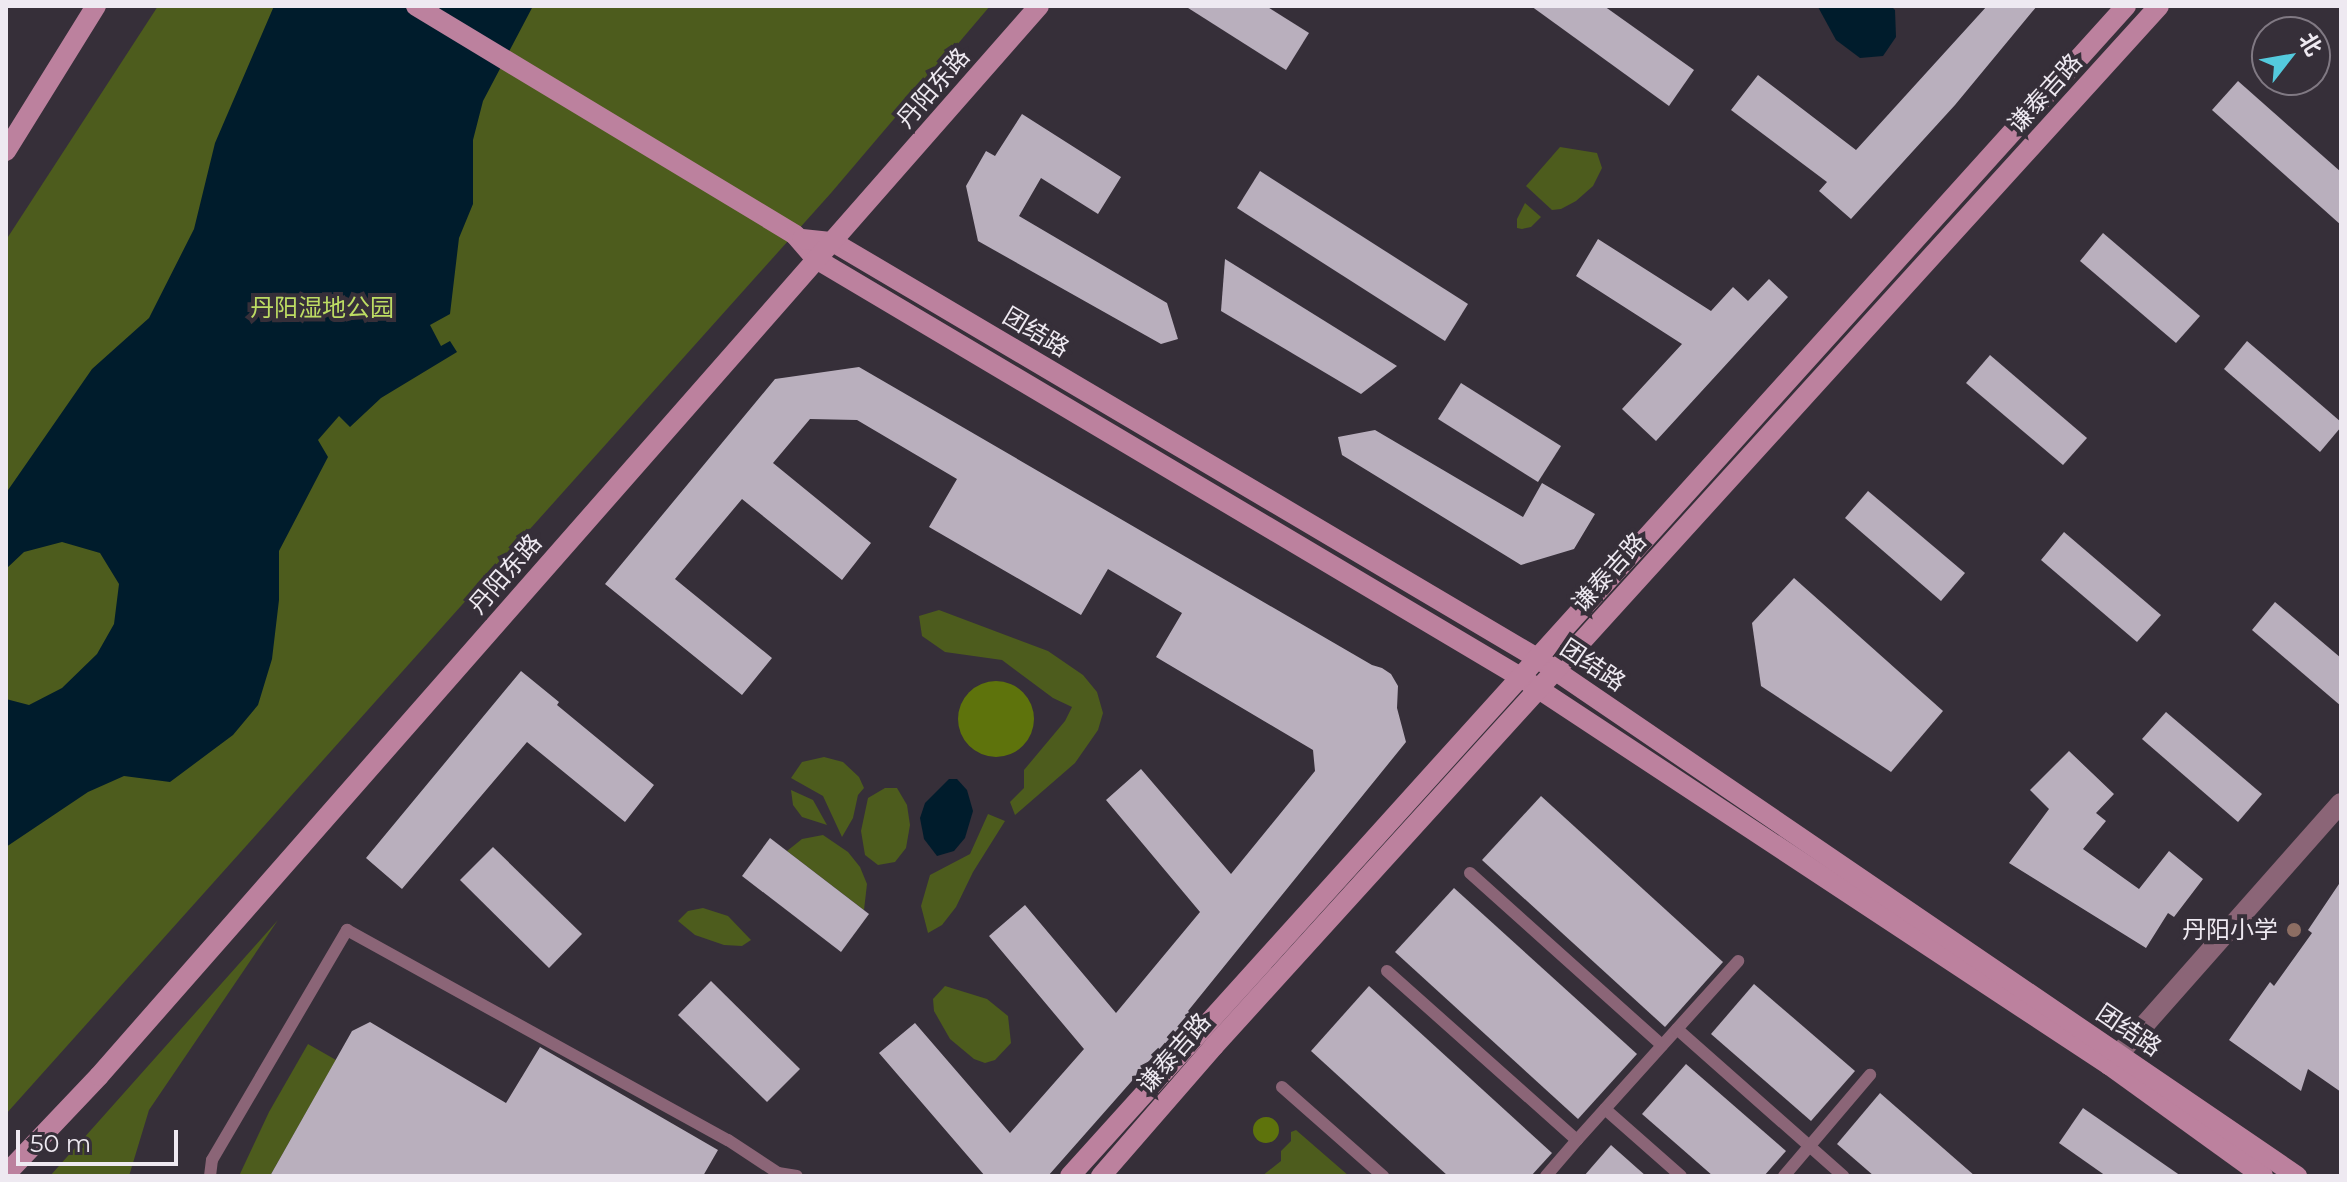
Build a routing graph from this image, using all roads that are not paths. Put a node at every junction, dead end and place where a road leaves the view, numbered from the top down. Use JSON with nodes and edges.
{"nodes":[{"id":1,"x":96,"y":6,"type":"edge"},
{"id":2,"x":416,"y":6,"type":"edge"},
{"id":3,"x":1039,"y":6,"type":"edge"},
{"id":4,"x":2126,"y":6,"type":"edge"},
{"id":5,"x":2159,"y":6,"type":"edge"},
{"id":6,"x":6,"y":151,"type":"edge"},
{"id":7,"x":802,"y":239,"type":"junction"},
{"id":8,"x":833,"y":242,"type":"junction"},
{"id":9,"x":816,"y":259,"type":"junction"},
{"id":10,"x":1537,"y":658,"type":"junction"},
{"id":11,"x":1555,"y":670,"type":"junction"},
{"id":12,"x":1522,"y":678,"type":"junction"},
{"id":13,"x":1540,"y":690,"type":"junction"},
{"id":14,"x":2341,"y":803,"type":"edge"},
{"id":15,"x":1470,"y":873,"type":"dead end"},
{"id":16,"x":1738,"y":961,"type":"dead end"},
{"id":17,"x":1387,"y":971,"type":"dead end"},
{"id":18,"x":1677,"y":1029,"type":"junction"},
{"id":19,"x":1662,"y":1045,"type":"junction"},
{"id":20,"x":2114,"y":1060,"type":"junction"},
{"id":21,"x":1870,"y":1075,"type":"dead end"},
{"id":22,"x":1282,"y":1087,"type":"dead end"},
{"id":23,"x":1605,"y":1109,"type":"junction"},
{"id":24,"x":1577,"y":1140,"type":"junction"},
{"id":25,"x":1810,"y":1146,"type":"junction"},
{"id":26,"x":6,"y":1174,"type":"edge"},
{"id":27,"x":210,"y":1176,"type":"edge"},
{"id":28,"x":797,"y":1176,"type":"edge"},
{"id":29,"x":1070,"y":1176,"type":"edge"},
{"id":30,"x":1101,"y":1176,"type":"edge"},
{"id":31,"x":1383,"y":1176,"type":"edge"},
{"id":32,"x":1546,"y":1176,"type":"edge"},
{"id":33,"x":1681,"y":1176,"type":"edge"},
{"id":34,"x":1784,"y":1176,"type":"edge"},
{"id":35,"x":1843,"y":1176,"type":"edge"},
{"id":36,"x":2263,"y":1176,"type":"edge"},
{"id":37,"x":2297,"y":1176,"type":"edge"}],
"edges":[{"from":1,"to":6,"type":"street"},
{"from":2,"to":7,"type":"street"},
{"from":3,"to":8,"type":"street","name":"丹阳东路"},
{"from":4,"to":10,"type":"street","name":"谦泰吉路"},
{"from":5,"to":11,"type":"street","name":"谦泰吉路"},
{"from":7,"to":8,"type":"street"},
{"from":7,"to":9,"type":"street"},
{"from":8,"to":9,"type":"street","name":"丹阳东路"},
{"from":8,"to":10,"type":"street","name":"团结路"},
{"from":9,"to":12,"type":"street","name":"团结路"},
{"from":9,"to":26,"type":"street","name":"丹阳东路"},
{"from":10,"to":11,"type":"street","name":"团结路"},
{"from":10,"to":12,"type":"street","name":"谦泰吉路"},
{"from":11,"to":13,"type":"street","name":"谦泰吉路"},
{"from":11,"to":20,"type":"street","name":"团结路"},
{"from":12,"to":13,"type":"street","name":"团结路"},
{"from":12,"to":29,"type":"street","name":"谦泰吉路"},
{"from":13,"to":20,"type":"street","name":"团结路"},
{"from":13,"to":30,"type":"street","name":"谦泰吉路"},
{"from":14,"to":20,"type":"street"},
{"from":15,"to":19,"type":"lane"},
{"from":16,"to":18,"type":"lane"},
{"from":17,"to":24,"type":"lane"},
{"from":18,"to":19,"type":"lane"},
{"from":18,"to":25,"type":"lane"},
{"from":19,"to":23,"type":"lane"},
{"from":20,"to":36,"type":"street","name":"团结路"},
{"from":20,"to":37,"type":"street","name":"团结路"},
{"from":21,"to":25,"type":"lane"},
{"from":22,"to":31,"type":"lane"},
{"from":23,"to":24,"type":"lane"},
{"from":23,"to":33,"type":"lane"},
{"from":24,"to":32,"type":"lane"},
{"from":25,"to":34,"type":"lane"},
{"from":25,"to":35,"type":"lane"},
{"from":27,"to":28,"type":"lane"}]}
